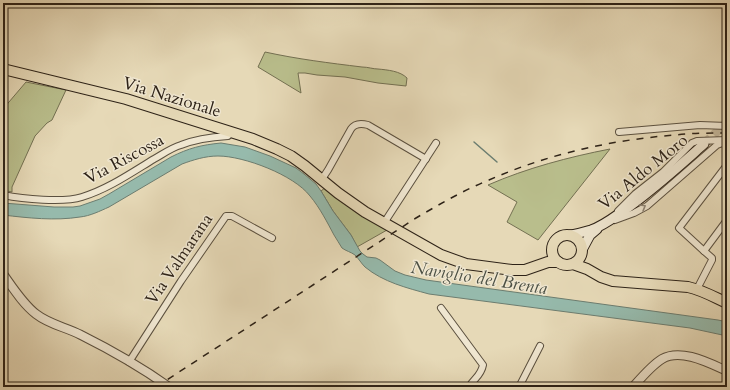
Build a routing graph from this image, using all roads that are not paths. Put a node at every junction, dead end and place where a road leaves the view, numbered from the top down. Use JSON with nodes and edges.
{"nodes":[{"id":1,"x":3,"y":69,"type":"edge"},
{"id":2,"x":727,"y":126,"type":"edge"},
{"id":3,"x":231,"y":132,"type":"junction"},
{"id":4,"x":619,"y":132,"type":"dead end"},
{"id":5,"x":727,"y":141,"type":"edge"},
{"id":6,"x":436,"y":143,"type":"dead end"},
{"id":7,"x":704,"y":144,"type":"tunnel mouth"},
{"id":8,"x":426,"y":159,"type":"junction"},
{"id":9,"x":727,"y":165,"type":"edge"},
{"id":10,"x":322,"y":179,"type":"junction"},
{"id":11,"x":3,"y":195,"type":"edge"},
{"id":12,"x":727,"y":220,"type":"edge"},
{"id":13,"x":384,"y":223,"type":"junction"},
{"id":14,"x":604,"y":224,"type":"junction"},
{"id":15,"x":570,"y":234,"type":"junction"},
{"id":16,"x":272,"y":238,"type":"dead end"},
{"id":17,"x":552,"y":249,"type":"junction"},
{"id":18,"x":583,"y":250,"type":"junction"},
{"id":19,"x":704,"y":251,"type":"junction"},
{"id":20,"x":558,"y":262,"type":"junction"},
{"id":21,"x":573,"y":264,"type":"junction"},
{"id":22,"x":536,"y":266,"type":"junction"},
{"id":23,"x":3,"y":274,"type":"edge"},
{"id":24,"x":631,"y":282,"type":"junction"},
{"id":25,"x":697,"y":289,"type":"junction"},
{"id":26,"x":727,"y":303,"type":"edge"},
{"id":27,"x":441,"y":308,"type":"dead end"},
{"id":28,"x":540,"y":346,"type":"dead end"},
{"id":29,"x":129,"y":362,"type":"junction"},
{"id":30,"x":727,"y":371,"type":"edge"},
{"id":31,"x":169,"y":387,"type":"edge"},
{"id":32,"x":470,"y":387,"type":"edge"},
{"id":33,"x":519,"y":387,"type":"edge"},
{"id":34,"x":633,"y":387,"type":"edge"}],
"edges":[{"from":1,"to":3,"type":"main road","name":"Via Nazionale"},
{"from":2,"to":4,"type":"street"},
{"from":3,"to":10,"type":"main road","name":"Via Nazionale"},
{"from":3,"to":11,"type":"street","name":"Via Riscossa"},
{"from":14,"to":5,"type":"street","one_way":true},
{"from":5,"to":14,"type":"street"},
{"from":6,"to":8,"type":"street"},
{"from":7,"to":14,"type":"main road","name":"Via Aldo Moro"},
{"from":8,"to":10,"type":"street"},
{"from":8,"to":13,"type":"street"},
{"from":9,"to":19,"type":"street"},
{"from":10,"to":13,"type":"main road","name":"Via Nazionale"},
{"from":12,"to":19,"type":"street"},
{"from":13,"to":22,"type":"main road","name":"Via Nazionale"},
{"from":14,"to":15,"type":"main road","name":"Via Aldo Moro"},
{"from":14,"to":18,"type":"main road","name":"Via Aldo Moro"},
{"from":15,"to":17,"type":"main road"},
{"from":15,"to":18,"type":"main road"},
{"from":16,"to":29,"type":"street","name":"Via Valmarana"},
{"from":17,"to":20,"type":"main road"},
{"from":17,"to":22,"type":"main road"},
{"from":18,"to":21,"type":"main road"},
{"from":18,"to":24,"type":"main road"},
{"from":19,"to":25,"type":"street"},
{"from":20,"to":21,"type":"main road"},
{"from":20,"to":22,"type":"main road","name":"Via Nazionale"},
{"from":21,"to":24,"type":"main road"},
{"from":23,"to":29,"type":"street"},
{"from":24,"to":25,"type":"main road"},
{"from":25,"to":26,"type":"main road"},
{"from":27,"to":32,"type":"street"},
{"from":28,"to":33,"type":"street"},
{"from":29,"to":31,"type":"street"},
{"from":30,"to":34,"type":"street"}]}
